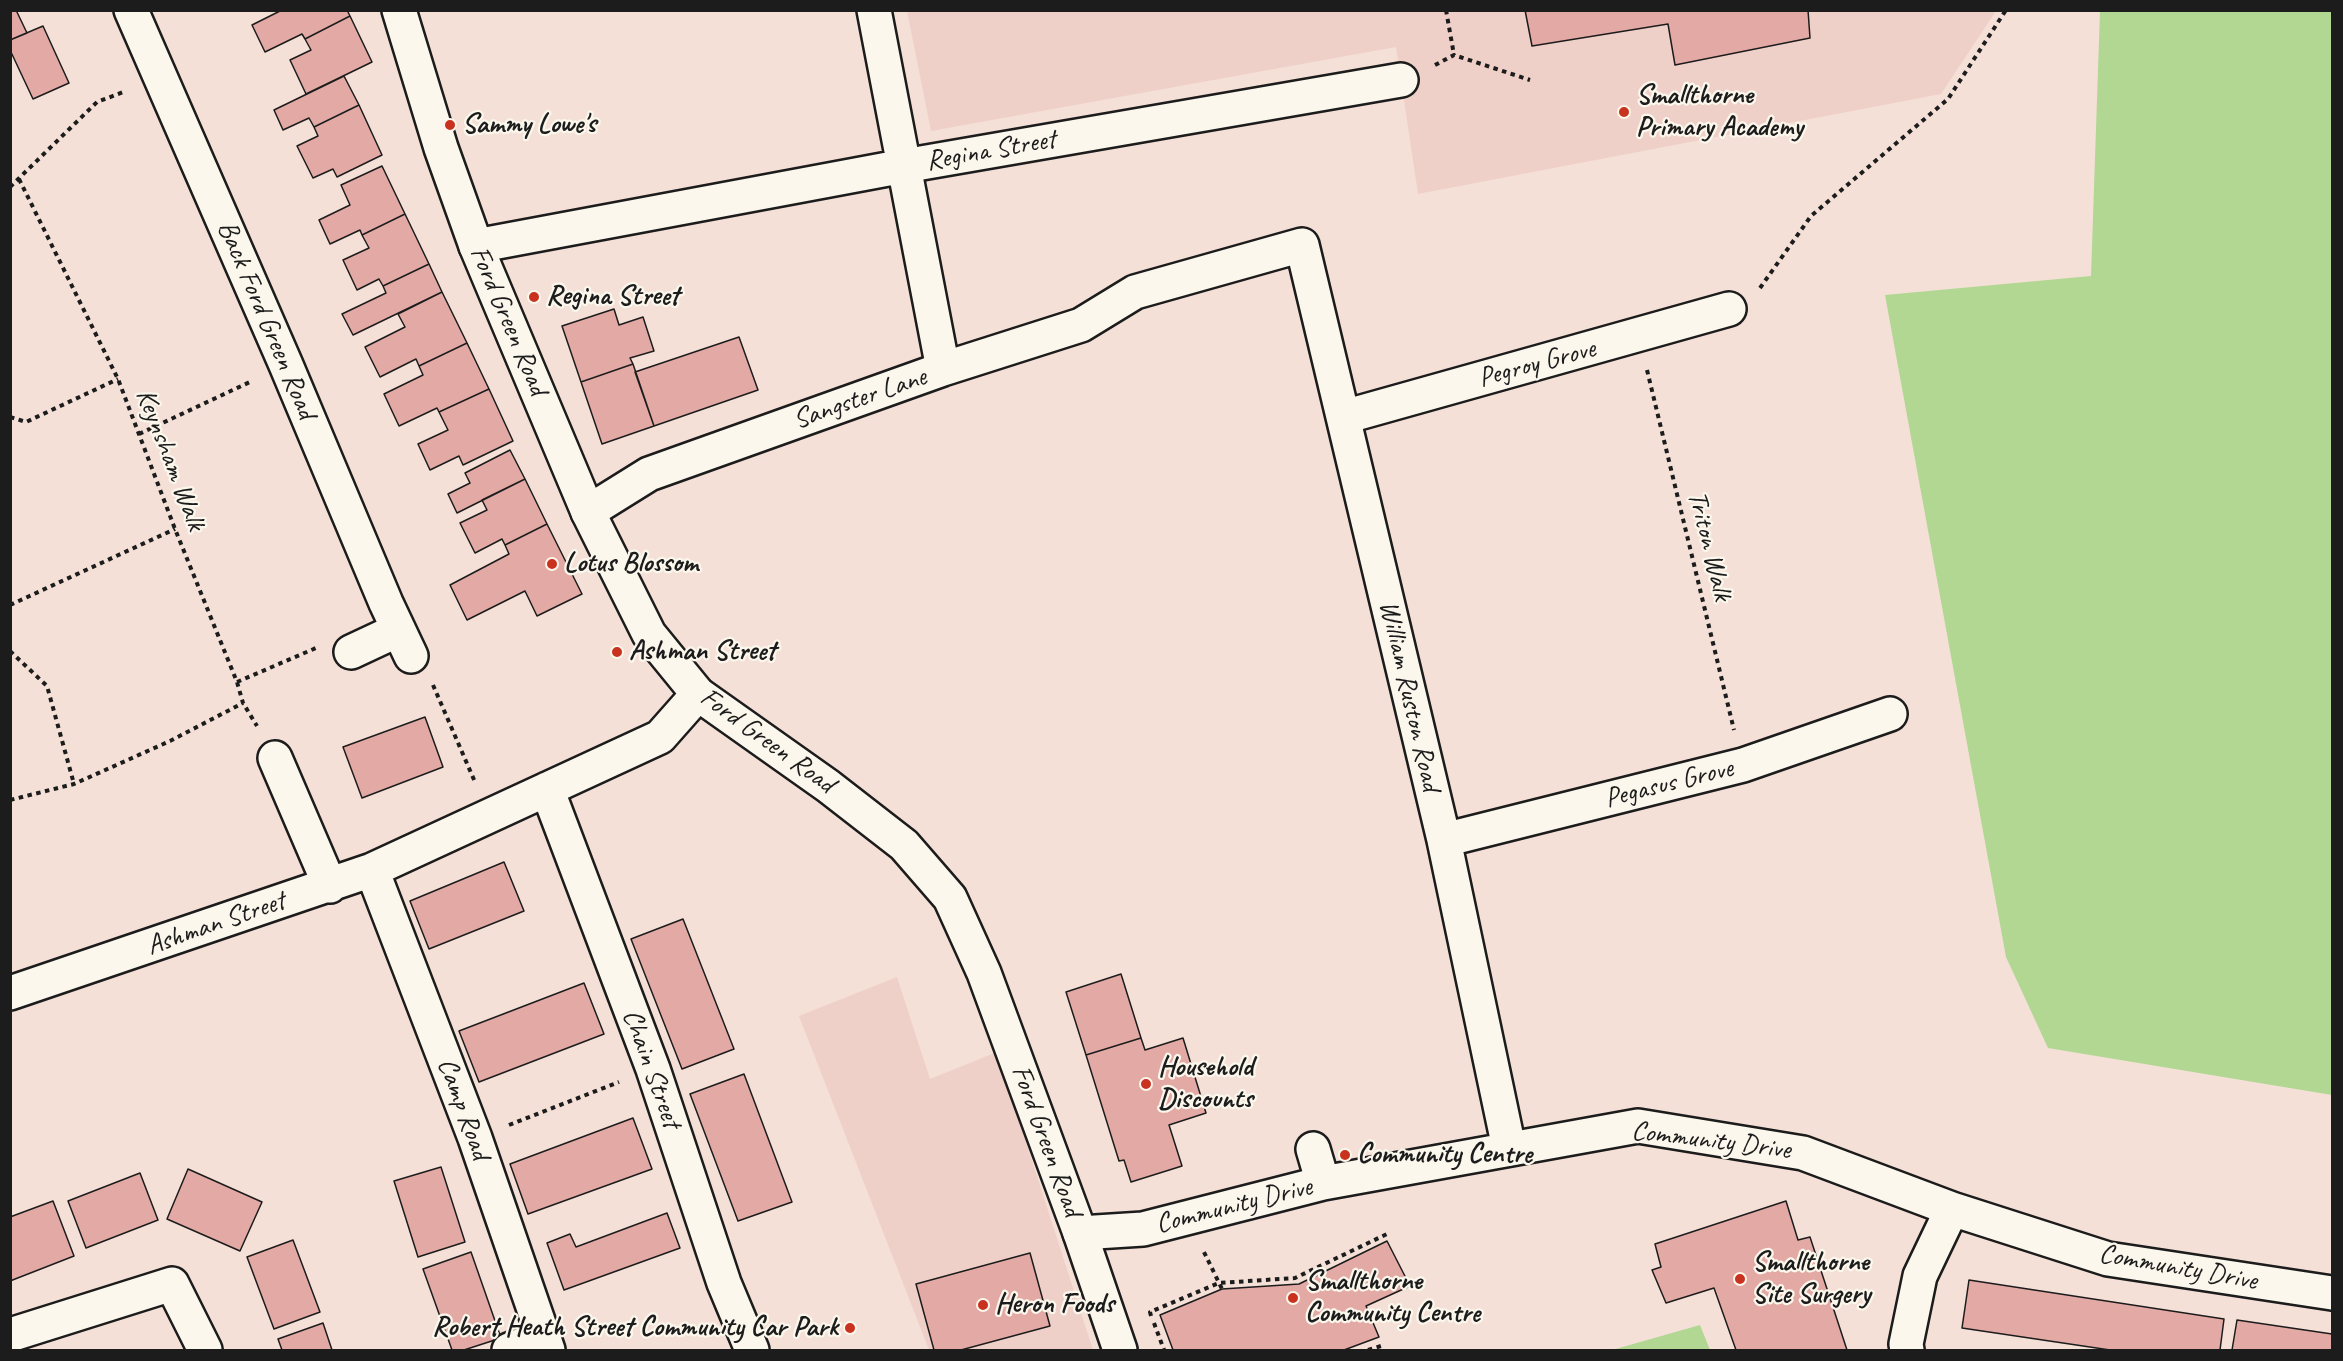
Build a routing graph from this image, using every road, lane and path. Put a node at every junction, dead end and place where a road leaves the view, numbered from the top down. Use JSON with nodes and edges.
{"nodes":[{"id":1,"x":131,"y":10,"type":"edge"},
{"id":2,"x":399,"y":10,"type":"edge"},
{"id":3,"x":874,"y":10,"type":"edge"},
{"id":4,"x":1446,"y":10,"type":"edge"},
{"id":5,"x":2006,"y":10,"type":"edge"},
{"id":6,"x":1454,"y":55,"type":"junction"},
{"id":7,"x":160,"y":76,"type":"junction"},
{"id":8,"x":1401,"y":80,"type":"joint"},
{"id":9,"x":1530,"y":80,"type":"dead end"},
{"id":10,"x":904,"y":166,"type":"junction"},
{"id":11,"x":19,"y":179,"type":"junction"},
{"id":12,"x":10,"y":188,"type":"edge"},
{"id":13,"x":1302,"y":244,"type":"joint"},
{"id":14,"x":476,"y":246,"type":"junction"},
{"id":15,"x":1729,"y":309,"type":"joint"},
{"id":16,"x":1639,"y":336,"type":"junction"},
{"id":17,"x":286,"y":365,"type":"junction"},
{"id":18,"x":943,"y":369,"type":"junction"},
{"id":19,"x":118,"y":379,"type":"junction"},
{"id":20,"x":10,"y":417,"type":"edge"},
{"id":21,"x":1344,"y":417,"type":"junction"},
{"id":22,"x":139,"y":434,"type":"junction"},
{"id":23,"x":588,"y":512,"type":"junction"},
{"id":24,"x":175,"y":529,"type":"junction"},
{"id":25,"x":10,"y":605,"type":"edge"},
{"id":26,"x":405,"y":643,"type":"junction"},
{"id":27,"x":10,"y":651,"type":"edge"},
{"id":28,"x":351,"y":652,"type":"joint"},
{"id":29,"x":237,"y":682,"type":"junction"},
{"id":30,"x":698,"y":694,"type":"junction"},
{"id":31,"x":243,"y":703,"type":"junction"},
{"id":32,"x":1890,"y":714,"type":"dead end"},
{"id":33,"x":275,"y":758,"type":"joint"},
{"id":34,"x":1743,"y":765,"type":"junction"},
{"id":35,"x":75,"y":784,"type":"junction"},
{"id":36,"x":547,"y":789,"type":"junction"},
{"id":37,"x":10,"y":800,"type":"edge"},
{"id":38,"x":490,"y":816,"type":"junction"},
{"id":39,"x":1444,"y":840,"type":"junction"},
{"id":40,"x":372,"y":870,"type":"junction"},
{"id":41,"x":330,"y":886,"type":"junction"},
{"id":42,"x":10,"y":993,"type":"edge"},
{"id":43,"x":653,"y":1069,"type":"junction"},
{"id":44,"x":474,"y":1138,"type":"junction"},
{"id":45,"x":1313,"y":1149,"type":"dead end"},
{"id":46,"x":1509,"y":1149,"type":"junction"},
{"id":47,"x":1323,"y":1183,"type":"junction"},
{"id":48,"x":1952,"y":1209,"type":"junction"},
{"id":49,"x":1080,"y":1233,"type":"junction"},
{"id":50,"x":1388,"y":1233,"type":"dead end"},
{"id":51,"x":2332,"y":1293,"type":"edge"},
{"id":52,"x":10,"y":1335,"type":"edge"},
{"id":53,"x":545,"y":1344,"type":"edge"},
{"id":54,"x":1384,"y":1344,"type":"dead end"},
{"id":55,"x":205,"y":1350,"type":"edge"},
{"id":56,"x":509,"y":1350,"type":"edge"},
{"id":57,"x":752,"y":1350,"type":"edge"},
{"id":58,"x":1116,"y":1350,"type":"edge"},
{"id":59,"x":1164,"y":1350,"type":"edge"},
{"id":60,"x":1368,"y":1350,"type":"edge"},
{"id":61,"x":1907,"y":1350,"type":"edge"}],
"edges":[{"from":1,"to":7,"type":"street","name":"Back Ford Green Road"},
{"from":2,"to":14,"type":"street","name":"Ford Green Road"},
{"from":3,"to":10,"type":"street"},
{"from":4,"to":6,"type":"path"},
{"from":5,"to":15,"type":"path"},
{"from":6,"to":8,"type":"path"},
{"from":6,"to":9,"type":"path"},
{"from":7,"to":11,"type":"path"},
{"from":7,"to":17,"type":"street","name":"Back Ford Green Road"},
{"from":8,"to":10,"type":"street","name":"Regina Street"},
{"from":10,"to":14,"type":"street","name":"Regina Street"},
{"from":10,"to":18,"type":"street"},
{"from":11,"to":12,"type":"path"},
{"from":11,"to":19,"type":"path","name":"Keynsham Walk"},
{"from":13,"to":18,"type":"street","name":"Sangster Lane"},
{"from":13,"to":21,"type":"street","name":"William Ruston Road"},
{"from":14,"to":23,"type":"street","name":"Ford Green Road"},
{"from":15,"to":16,"type":"street","name":"Pegroy Grove"},
{"from":16,"to":21,"type":"street","name":"Pegroy Grove"},
{"from":16,"to":34,"type":"path","name":"Triton Walk"},
{"from":17,"to":22,"type":"path"},
{"from":17,"to":26,"type":"street","name":"Back Ford Green Road"},
{"from":18,"to":23,"type":"street","name":"Sangster Lane"},
{"from":19,"to":20,"type":"path"},
{"from":19,"to":22,"type":"path","name":"Keynsham Walk"},
{"from":21,"to":39,"type":"street","name":"William Ruston Road"},
{"from":22,"to":24,"type":"path","name":"Keynsham Walk"},
{"from":23,"to":30,"type":"street","name":"Ford Green Road"},
{"from":24,"to":25,"type":"path"},
{"from":24,"to":29,"type":"path","name":"Keynsham Walk"},
{"from":26,"to":28,"type":"street"},
{"from":26,"to":38,"type":"path"},
{"from":27,"to":35,"type":"path"},
{"from":28,"to":29,"type":"path"},
{"from":29,"to":31,"type":"path","name":"Keynsham Walk"},
{"from":30,"to":36,"type":"street","name":"Ashman Street"},
{"from":30,"to":49,"type":"street","name":"Ford Green Road"},
{"from":31,"to":33,"type":"path","name":"Keynsham Walk"},
{"from":31,"to":35,"type":"path"},
{"from":32,"to":34,"type":"street","name":"Pegasus Grove"},
{"from":33,"to":41,"type":"street"},
{"from":34,"to":39,"type":"street","name":"Pegasus Grove"},
{"from":35,"to":37,"type":"path"},
{"from":36,"to":38,"type":"street","name":"Ashman Street"},
{"from":36,"to":43,"type":"street","name":"Chain Street"},
{"from":38,"to":40,"type":"street","name":"Ashman Street"},
{"from":39,"to":46,"type":"street","name":"William Ruston Road"},
{"from":40,"to":41,"type":"street","name":"Ashman Street"},
{"from":40,"to":44,"type":"street","name":"Camp Road"},
{"from":41,"to":42,"type":"street","name":"Ashman Street"},
{"from":43,"to":44,"type":"path"},
{"from":43,"to":57,"type":"street","name":"Chain Street"},
{"from":44,"to":53,"type":"street","name":"Camp Road"},
{"from":45,"to":47,"type":"street"},
{"from":46,"to":47,"type":"street","name":"Community Drive"},
{"from":46,"to":48,"type":"street","name":"Community Drive"},
{"from":47,"to":49,"type":"street","name":"Community Drive"},
{"from":48,"to":51,"type":"street","name":"Community Drive"},
{"from":48,"to":61,"type":"street"},
{"from":49,"to":58,"type":"street","name":"Ford Green Road"},
{"from":50,"to":59,"type":"path"},
{"from":52,"to":55,"type":"street"},
{"from":53,"to":56,"type":"street"},
{"from":54,"to":60,"type":"path"}]}
